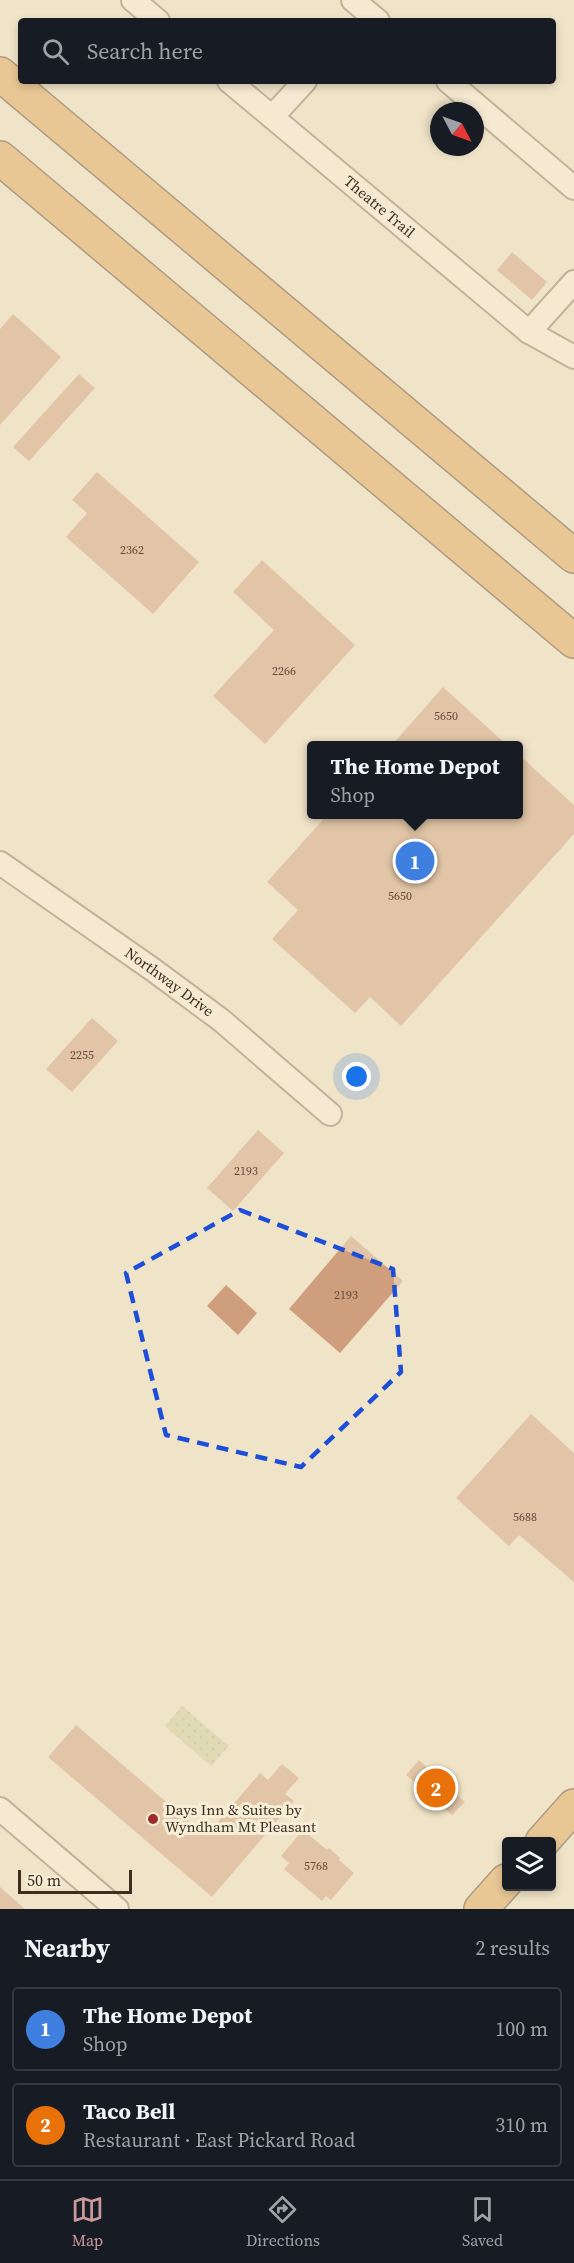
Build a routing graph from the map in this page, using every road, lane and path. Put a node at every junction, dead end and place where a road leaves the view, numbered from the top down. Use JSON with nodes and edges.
{"nodes":[{"id":1,"x":133,"y":0,"type":"edge"},
{"id":2,"x":154,"y":18,"type":"edge"},
{"id":3,"x":0,"y":74,"type":"edge"},
{"id":4,"x":234,"y":84,"type":"edge"},
{"id":5,"x":301,"y":84,"type":"edge"},
{"id":6,"x":452,"y":84,"type":"edge"},
{"id":7,"x":272,"y":117,"type":"junction"},
{"id":8,"x":0,"y":158,"type":"edge"},
{"id":9,"x":574,"y":188,"type":"edge"},
{"id":10,"x":574,"y":282,"type":"edge"},
{"id":11,"x":529,"y":332,"type":"junction"},
{"id":12,"x":574,"y":357,"type":"edge"},
{"id":13,"x":483,"y":479,"type":"junction"},
{"id":14,"x":574,"y":535,"type":"edge"},
{"id":15,"x":574,"y":556,"type":"edge"},
{"id":16,"x":574,"y":641,"type":"edge"},
{"id":17,"x":0,"y":863,"type":"edge"},
{"id":18,"x":330,"y":1113,"type":"dead end"},
{"id":19,"x":574,"y":1806,"type":"edge"},
{"id":20,"x":0,"y":1809,"type":"edge"},
{"id":21,"x":546,"y":1837,"type":"edge"},
{"id":22,"x":502,"y":1886,"type":"edge"},
{"id":23,"x":117,"y":1909,"type":"edge"},
{"id":24,"x":481,"y":1909,"type":"edge"}],
"edges":[{"from":1,"to":2,"type":"street"},
{"from":3,"to":13,"type":"highway"},
{"from":4,"to":7,"type":"street","name":"Theatre Trail"},
{"from":5,"to":7,"type":"street"},
{"from":6,"to":9,"type":"street"},
{"from":7,"to":11,"type":"street","name":"Theatre Trail"},
{"from":8,"to":16,"type":"highway"},
{"from":10,"to":11,"type":"street"},
{"from":11,"to":12,"type":"street","name":"Theatre Trail"},
{"from":13,"to":14,"type":"highway"},
{"from":13,"to":15,"type":"highway"},
{"from":17,"to":18,"type":"street","name":"Northway Drive"},
{"from":19,"to":21,"type":"highway"},
{"from":20,"to":23,"type":"street"},
{"from":22,"to":24,"type":"highway"}]}
